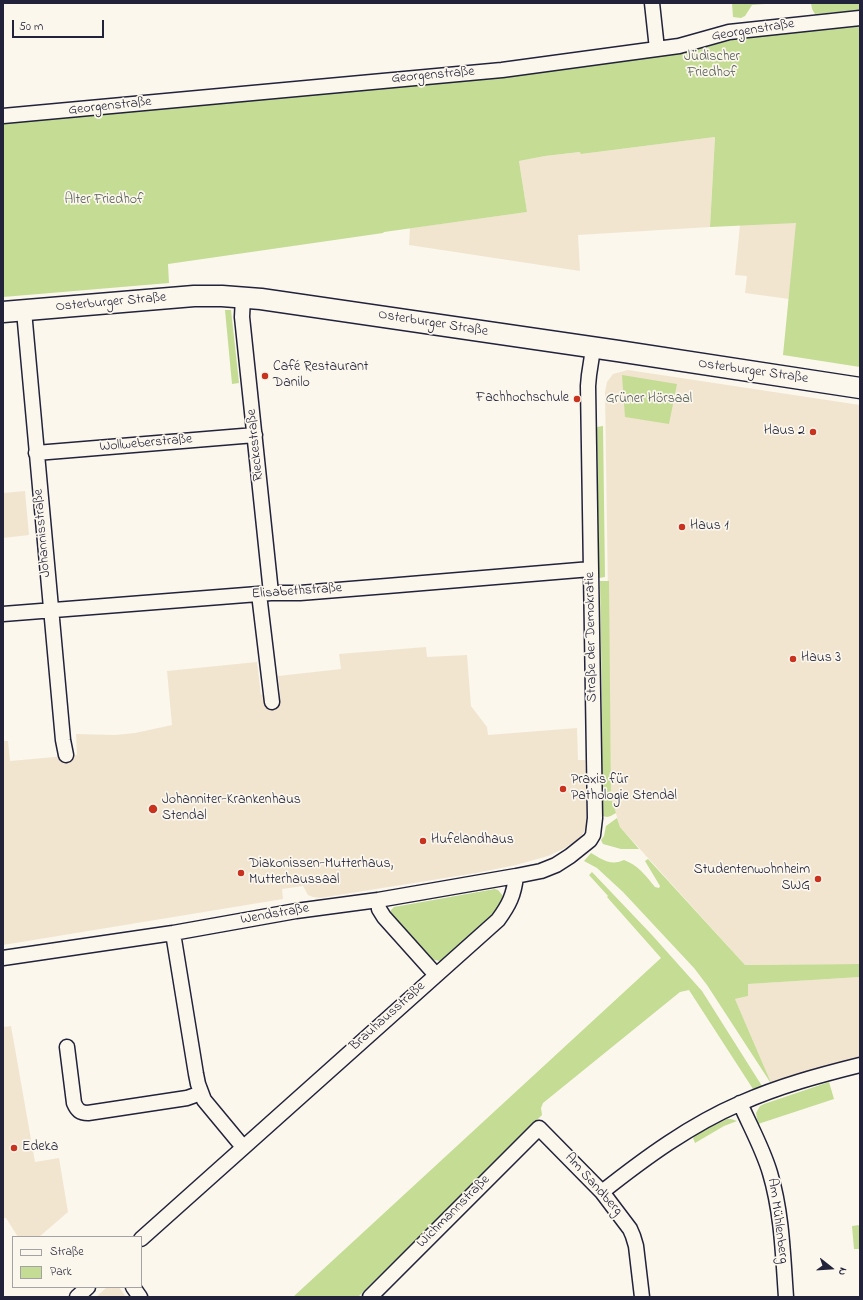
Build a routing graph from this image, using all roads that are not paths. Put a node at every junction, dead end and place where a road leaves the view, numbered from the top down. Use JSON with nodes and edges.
{"nodes":[{"id":1,"x":652,"y":3,"type":"edge"},
{"id":2,"x":860,"y":18,"type":"edge"},
{"id":3,"x":657,"y":49,"type":"junction"},
{"id":4,"x":3,"y":116,"type":"edge"},
{"id":5,"x":243,"y":298,"type":"junction"},
{"id":6,"x":24,"y":310,"type":"junction"},
{"id":7,"x":3,"y":312,"type":"edge"},
{"id":8,"x":593,"y":349,"type":"junction"},
{"id":9,"x":860,"y":388,"type":"edge"},
{"id":10,"x":255,"y":435,"type":"junction"},
{"id":11,"x":36,"y":453,"type":"junction"},
{"id":12,"x":591,"y":569,"type":"junction"},
{"id":13,"x":265,"y":594,"type":"junction"},
{"id":14,"x":50,"y":610,"type":"junction"},
{"id":15,"x":3,"y":614,"type":"edge"},
{"id":16,"x":272,"y":702,"type":"dead end"},
{"id":17,"x":66,"y":756,"type":"dead end"},
{"id":18,"x":516,"y":876,"type":"junction"},
{"id":19,"x":378,"y":900,"type":"junction"},
{"id":20,"x":173,"y":933,"type":"junction"},
{"id":21,"x":3,"y":958,"type":"edge"},
{"id":22,"x":436,"y":975,"type":"junction"},
{"id":23,"x":67,"y":1047,"type":"dead end"},
{"id":24,"x":860,"y":1065,"type":"edge"},
{"id":25,"x":201,"y":1093,"type":"junction"},
{"id":26,"x":740,"y":1103,"type":"junction"},
{"id":27,"x":539,"y":1128,"type":"joint"},
{"id":28,"x":244,"y":1147,"type":"junction"},
{"id":29,"x":602,"y":1192,"type":"junction"},
{"id":30,"x":142,"y":1239,"type":"edge"},
{"id":31,"x":87,"y":1288,"type":"edge"},
{"id":32,"x":134,"y":1288,"type":"edge"},
{"id":33,"x":77,"y":1297,"type":"edge"},
{"id":34,"x":140,"y":1297,"type":"edge"},
{"id":35,"x":370,"y":1297,"type":"edge"},
{"id":36,"x":642,"y":1297,"type":"edge"},
{"id":37,"x":786,"y":1297,"type":"edge"}],
"edges":[{"from":1,"to":3,"type":"street"},
{"from":2,"to":3,"type":"street","name":"Georgenstraße"},
{"from":3,"to":4,"type":"street","name":"Georgenstraße"},
{"from":5,"to":6,"type":"street","name":"Osterburger Straße"},
{"from":5,"to":8,"type":"street","name":"Osterburger Straße"},
{"from":5,"to":10,"type":"street","name":"Rieckestraße"},
{"from":6,"to":7,"type":"street","name":"Osterburger Straße"},
{"from":6,"to":11,"type":"street","name":"Johannisstraße"},
{"from":8,"to":9,"type":"street","name":"Osterburger Straße"},
{"from":8,"to":12,"type":"street","name":"Straße der Demokratie"},
{"from":10,"to":11,"type":"street","name":"Wollweberstraße"},
{"from":10,"to":13,"type":"street","name":"Rieckestraße"},
{"from":11,"to":14,"type":"street","name":"Johannisstraße"},
{"from":12,"to":13,"type":"street","name":"Elisabethstraße"},
{"from":12,"to":18,"type":"street","name":"Straße der Demokratie"},
{"from":13,"to":14,"type":"street","name":"Elisabethstraße"},
{"from":13,"to":16,"type":"street","name":"Rieckestraße"},
{"from":14,"to":15,"type":"street","name":"Elisabethstraße"},
{"from":14,"to":17,"type":"street","name":"Johannisstraße"},
{"from":18,"to":19,"type":"street","name":"Wendstraße"},
{"from":18,"to":22,"type":"street","name":"Brauhausstraße"},
{"from":19,"to":20,"type":"street","name":"Wendstraße"},
{"from":19,"to":22,"type":"street"},
{"from":20,"to":21,"type":"street","name":"Wendstraße"},
{"from":20,"to":25,"type":"street"},
{"from":22,"to":28,"type":"street","name":"Brauhausstraße"},
{"from":23,"to":25,"type":"street"},
{"from":24,"to":26,"type":"street"},
{"from":25,"to":28,"type":"street"},
{"from":26,"to":29,"type":"street"},
{"from":26,"to":37,"type":"street","name":"Am Mühlenberg"},
{"from":27,"to":29,"type":"street","name":"Am Sandberg"},
{"from":27,"to":35,"type":"street","name":"Wichmannstraße"},
{"from":28,"to":30,"type":"street","name":"Brauhausstraße"},
{"from":29,"to":36,"type":"street","name":"Am Sandberg"},
{"from":31,"to":33,"type":"street"},
{"from":32,"to":34,"type":"street"}]}
